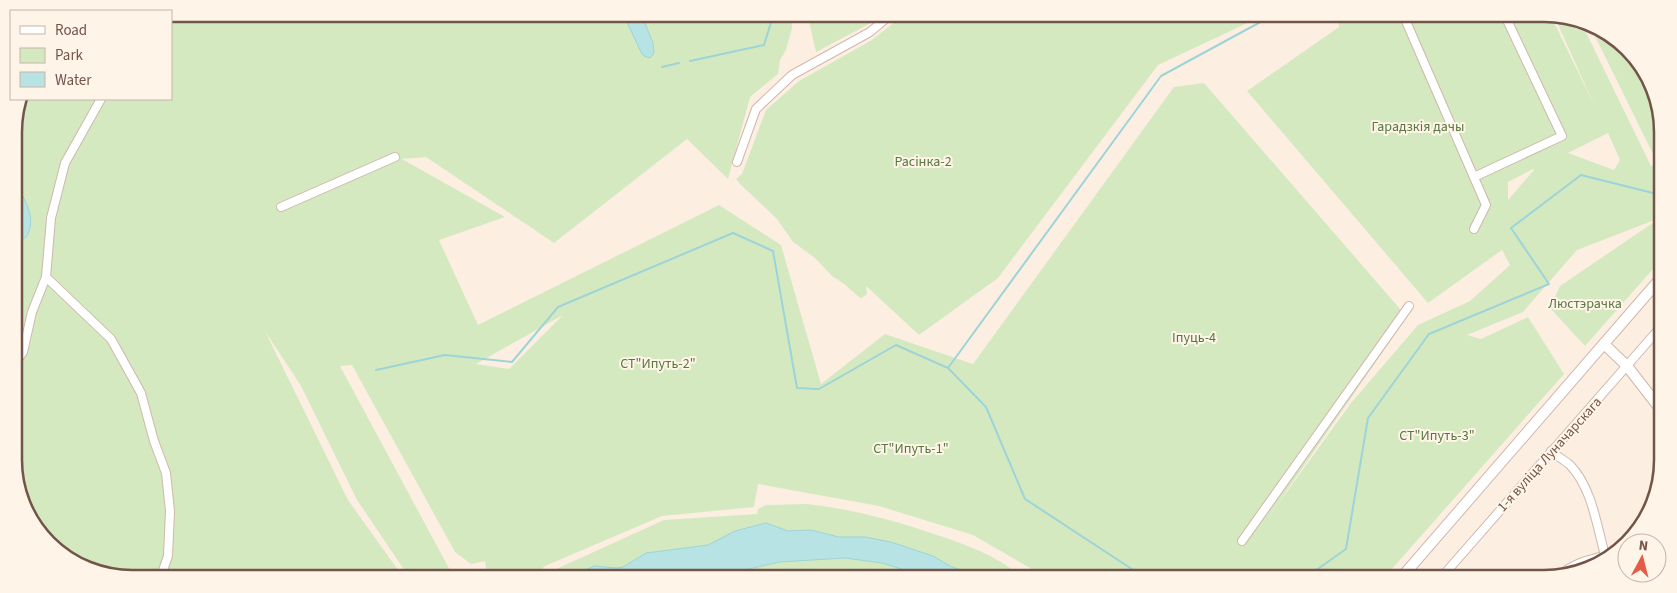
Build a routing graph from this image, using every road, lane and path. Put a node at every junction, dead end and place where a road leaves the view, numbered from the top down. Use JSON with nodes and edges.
{"nodes":[{"id":1,"x":882,"y":22,"type":"edge"},
{"id":2,"x":1406,"y":22,"type":"edge"},
{"id":3,"x":1508,"y":22,"type":"edge"},
{"id":4,"x":100,"y":100,"type":"edge"},
{"id":5,"x":395,"y":157,"type":"dead end"},
{"id":6,"x":737,"y":162,"type":"dead end"},
{"id":7,"x":1474,"y":177,"type":"junction"},
{"id":8,"x":281,"y":207,"type":"dead end"},
{"id":9,"x":1474,"y":229,"type":"dead end"},
{"id":10,"x":46,"y":277,"type":"junction"},
{"id":11,"x":1654,"y":286,"type":"edge"},
{"id":12,"x":1409,"y":306,"type":"dead end"},
{"id":13,"x":1654,"y":335,"type":"edge"},
{"id":14,"x":1604,"y":344,"type":"junction"},
{"id":15,"x":22,"y":353,"type":"edge"},
{"id":16,"x":1627,"y":366,"type":"junction"},
{"id":17,"x":1654,"y":401,"type":"edge"},
{"id":18,"x":1551,"y":452,"type":"junction"},
{"id":19,"x":1242,"y":541,"type":"dead end"},
{"id":20,"x":1604,"y":553,"type":"edge"},
{"id":21,"x":1591,"y":560,"type":"edge"},
{"id":22,"x":1571,"y":567,"type":"edge"},
{"id":23,"x":163,"y":570,"type":"edge"},
{"id":24,"x":1408,"y":570,"type":"edge"},
{"id":25,"x":1447,"y":570,"type":"edge"}],
"edges":[{"from":1,"to":6,"type":"street"},
{"from":2,"to":7,"type":"street"},
{"from":3,"to":7,"type":"street"},
{"from":4,"to":10,"type":"street"},
{"from":5,"to":8,"type":"street"},
{"from":7,"to":9,"type":"street"},
{"from":10,"to":15,"type":"street"},
{"from":10,"to":23,"type":"street"},
{"from":11,"to":14,"type":"street"},
{"from":12,"to":19,"type":"street"},
{"from":13,"to":16,"type":"street","name":"1-я вуліца Луначарскага"},
{"from":14,"to":16,"type":"street"},
{"from":14,"to":24,"type":"street"},
{"from":16,"to":17,"type":"street"},
{"from":16,"to":18,"type":"street","name":"1-я вуліца Луначарскага"},
{"from":18,"to":20,"type":"street"},
{"from":18,"to":25,"type":"street","name":"1-я вуліца Луначарскага"},
{"from":21,"to":22,"type":"street"}]}
